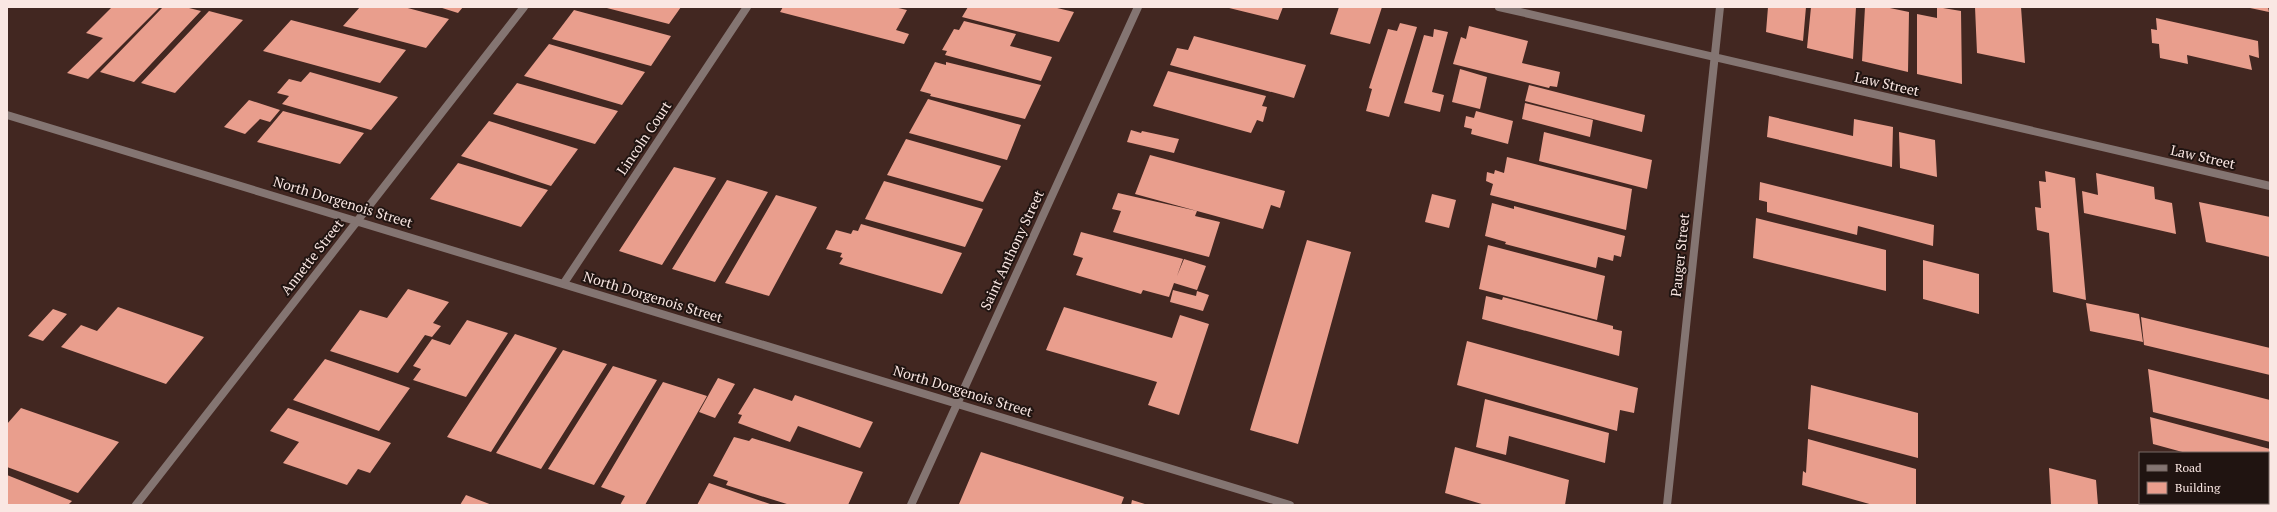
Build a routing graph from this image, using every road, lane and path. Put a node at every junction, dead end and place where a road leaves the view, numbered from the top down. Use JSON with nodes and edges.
{"nodes":[{"id":1,"x":524,"y":7,"type":"edge"},
{"id":2,"x":747,"y":7,"type":"edge"},
{"id":3,"x":1138,"y":7,"type":"edge"},
{"id":4,"x":1498,"y":7,"type":"edge"},
{"id":5,"x":1720,"y":7,"type":"edge"},
{"id":6,"x":1715,"y":57,"type":"junction"},
{"id":7,"x":7,"y":115,"type":"edge"},
{"id":8,"x":2270,"y":186,"type":"edge"},
{"id":9,"x":357,"y":220,"type":"junction"},
{"id":10,"x":564,"y":283,"type":"junction"},
{"id":11,"x":956,"y":403,"type":"junction"},
{"id":12,"x":136,"y":505,"type":"edge"},
{"id":13,"x":911,"y":505,"type":"edge"},
{"id":14,"x":1290,"y":505,"type":"edge"},
{"id":15,"x":1667,"y":505,"type":"edge"}],
"edges":[{"from":1,"to":9,"type":"street","name":"Annette Street"},
{"from":2,"to":10,"type":"street","name":"Lincoln Court"},
{"from":3,"to":11,"type":"street","name":"Saint Anthony Street"},
{"from":4,"to":6,"type":"street","name":"Law Street"},
{"from":5,"to":6,"type":"street","name":"Pauger Street"},
{"from":6,"to":8,"type":"street","name":"Law Street"},
{"from":6,"to":15,"type":"street","name":"Pauger Street"},
{"from":7,"to":9,"type":"street","name":"North Dorgenois Street"},
{"from":9,"to":10,"type":"street","name":"North Dorgenois Street"},
{"from":9,"to":12,"type":"street","name":"Annette Street"},
{"from":10,"to":11,"type":"street","name":"North Dorgenois Street"},
{"from":11,"to":13,"type":"street","name":"Saint Anthony Street"},
{"from":11,"to":14,"type":"street","name":"North Dorgenois Street"}]}
